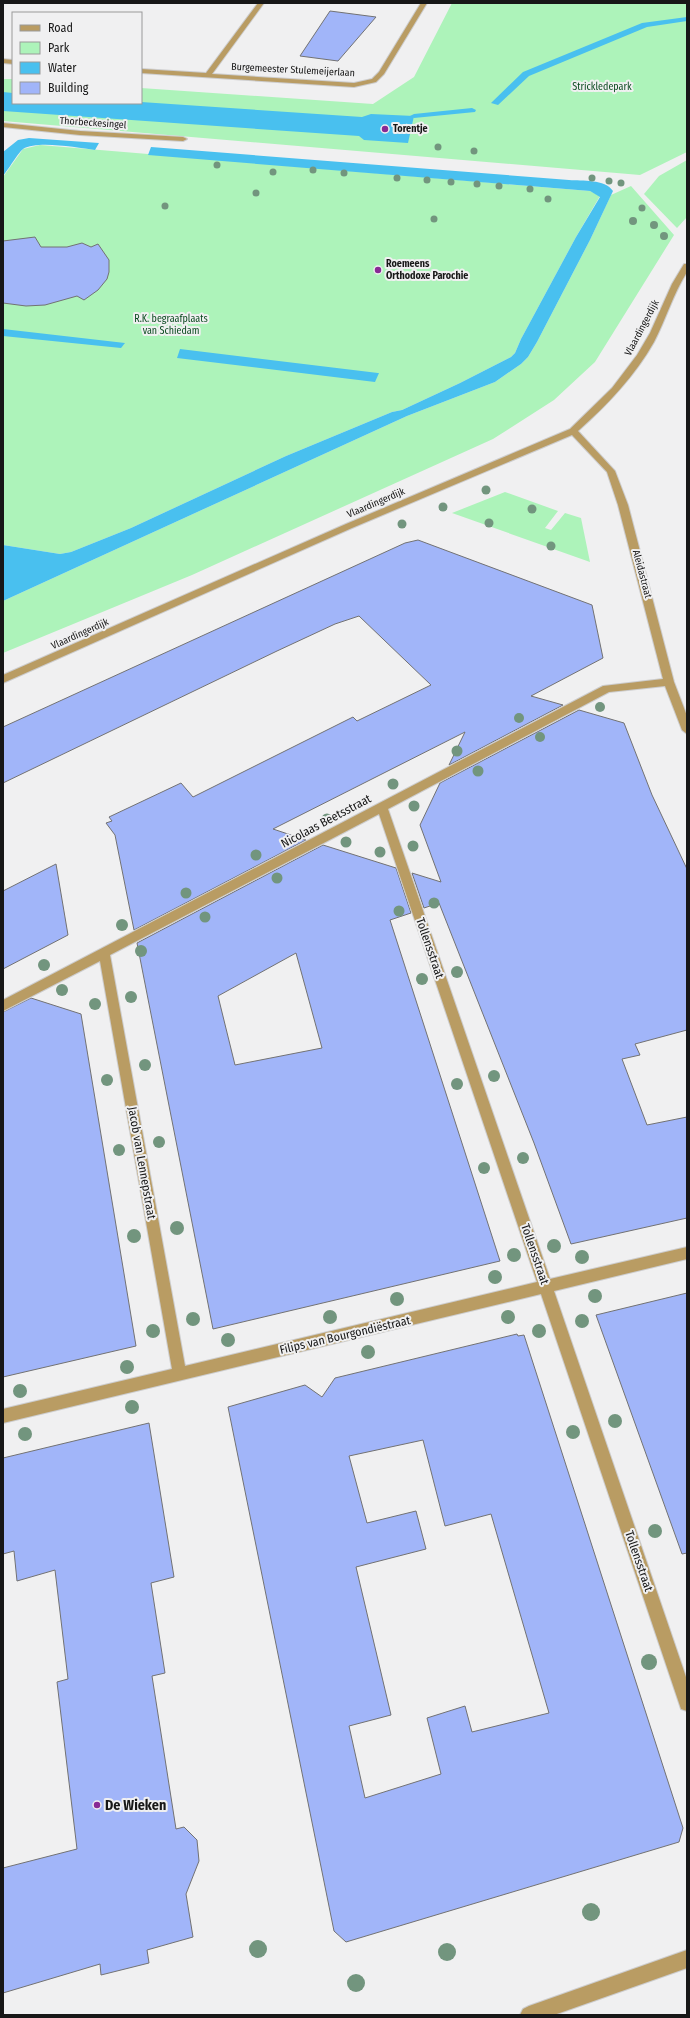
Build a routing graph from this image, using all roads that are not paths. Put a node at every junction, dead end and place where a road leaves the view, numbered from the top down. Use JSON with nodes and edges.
{"nodes":[{"id":1,"x":260,"y":3,"type":"edge"},
{"id":2,"x":424,"y":3,"type":"edge"},
{"id":3,"x":142,"y":71,"type":"edge"},
{"id":4,"x":207,"y":76,"type":"junction"},
{"id":5,"x":3,"y":125,"type":"edge"},
{"id":6,"x":183,"y":139,"type":"dead end"},
{"id":7,"x":687,"y":266,"type":"edge"},
{"id":8,"x":573,"y":431,"type":"junction"},
{"id":9,"x":3,"y":680,"type":"edge"},
{"id":10,"x":669,"y":682,"type":"junction"},
{"id":11,"x":687,"y":730,"type":"edge"},
{"id":12,"x":382,"y":806,"type":"junction"},
{"id":13,"x":104,"y":953,"type":"junction"},
{"id":14,"x":3,"y":1006,"type":"edge"},
{"id":15,"x":687,"y":1253,"type":"edge"},
{"id":16,"x":547,"y":1287,"type":"junction"},
{"id":17,"x":180,"y":1374,"type":"junction"},
{"id":18,"x":3,"y":1416,"type":"edge"},
{"id":19,"x":687,"y":1703,"type":"edge"},
{"id":20,"x":687,"y":1959,"type":"edge"},
{"id":21,"x":548,"y":2012,"type":"edge"},
{"id":22,"x":529,"y":2015,"type":"edge"}],
"edges":[{"from":1,"to":4,"type":"street"},
{"from":2,"to":4,"type":"street","name":"Burgemeester Stulemeijerlaan"},
{"from":3,"to":4,"type":"street","name":"Burgemeester Stulemeijerlaan"},
{"from":5,"to":6,"type":"street","name":"Thorbeckesingel"},
{"from":7,"to":8,"type":"street","name":"Vlaardingerdijk"},
{"from":8,"to":9,"type":"street","name":"Vlaardingerdijk"},
{"from":8,"to":10,"type":"street","name":"Aleidastraat"},
{"from":10,"to":11,"type":"street","name":"Aleidastraat"},
{"from":10,"to":12,"type":"street","name":"Nicolaas Beetsstraat"},
{"from":12,"to":13,"type":"street","name":"Nicolaas Beetsstraat"},
{"from":12,"to":16,"type":"street","name":"Tollensstraat"},
{"from":13,"to":14,"type":"street","name":"Nicolaas Beetsstraat"},
{"from":13,"to":17,"type":"street","name":"Jacob van Lennepstraat"},
{"from":15,"to":16,"type":"street","name":"Filips van Bourgondiëstraat"},
{"from":16,"to":17,"type":"street","name":"Filips van Bourgondiëstraat"},
{"from":16,"to":19,"type":"street","name":"Tollensstraat"},
{"from":17,"to":18,"type":"street","name":"Filips van Bourgondiëstraat"},
{"from":20,"to":21,"type":"street"},
{"from":21,"to":22,"type":"street"}]}
